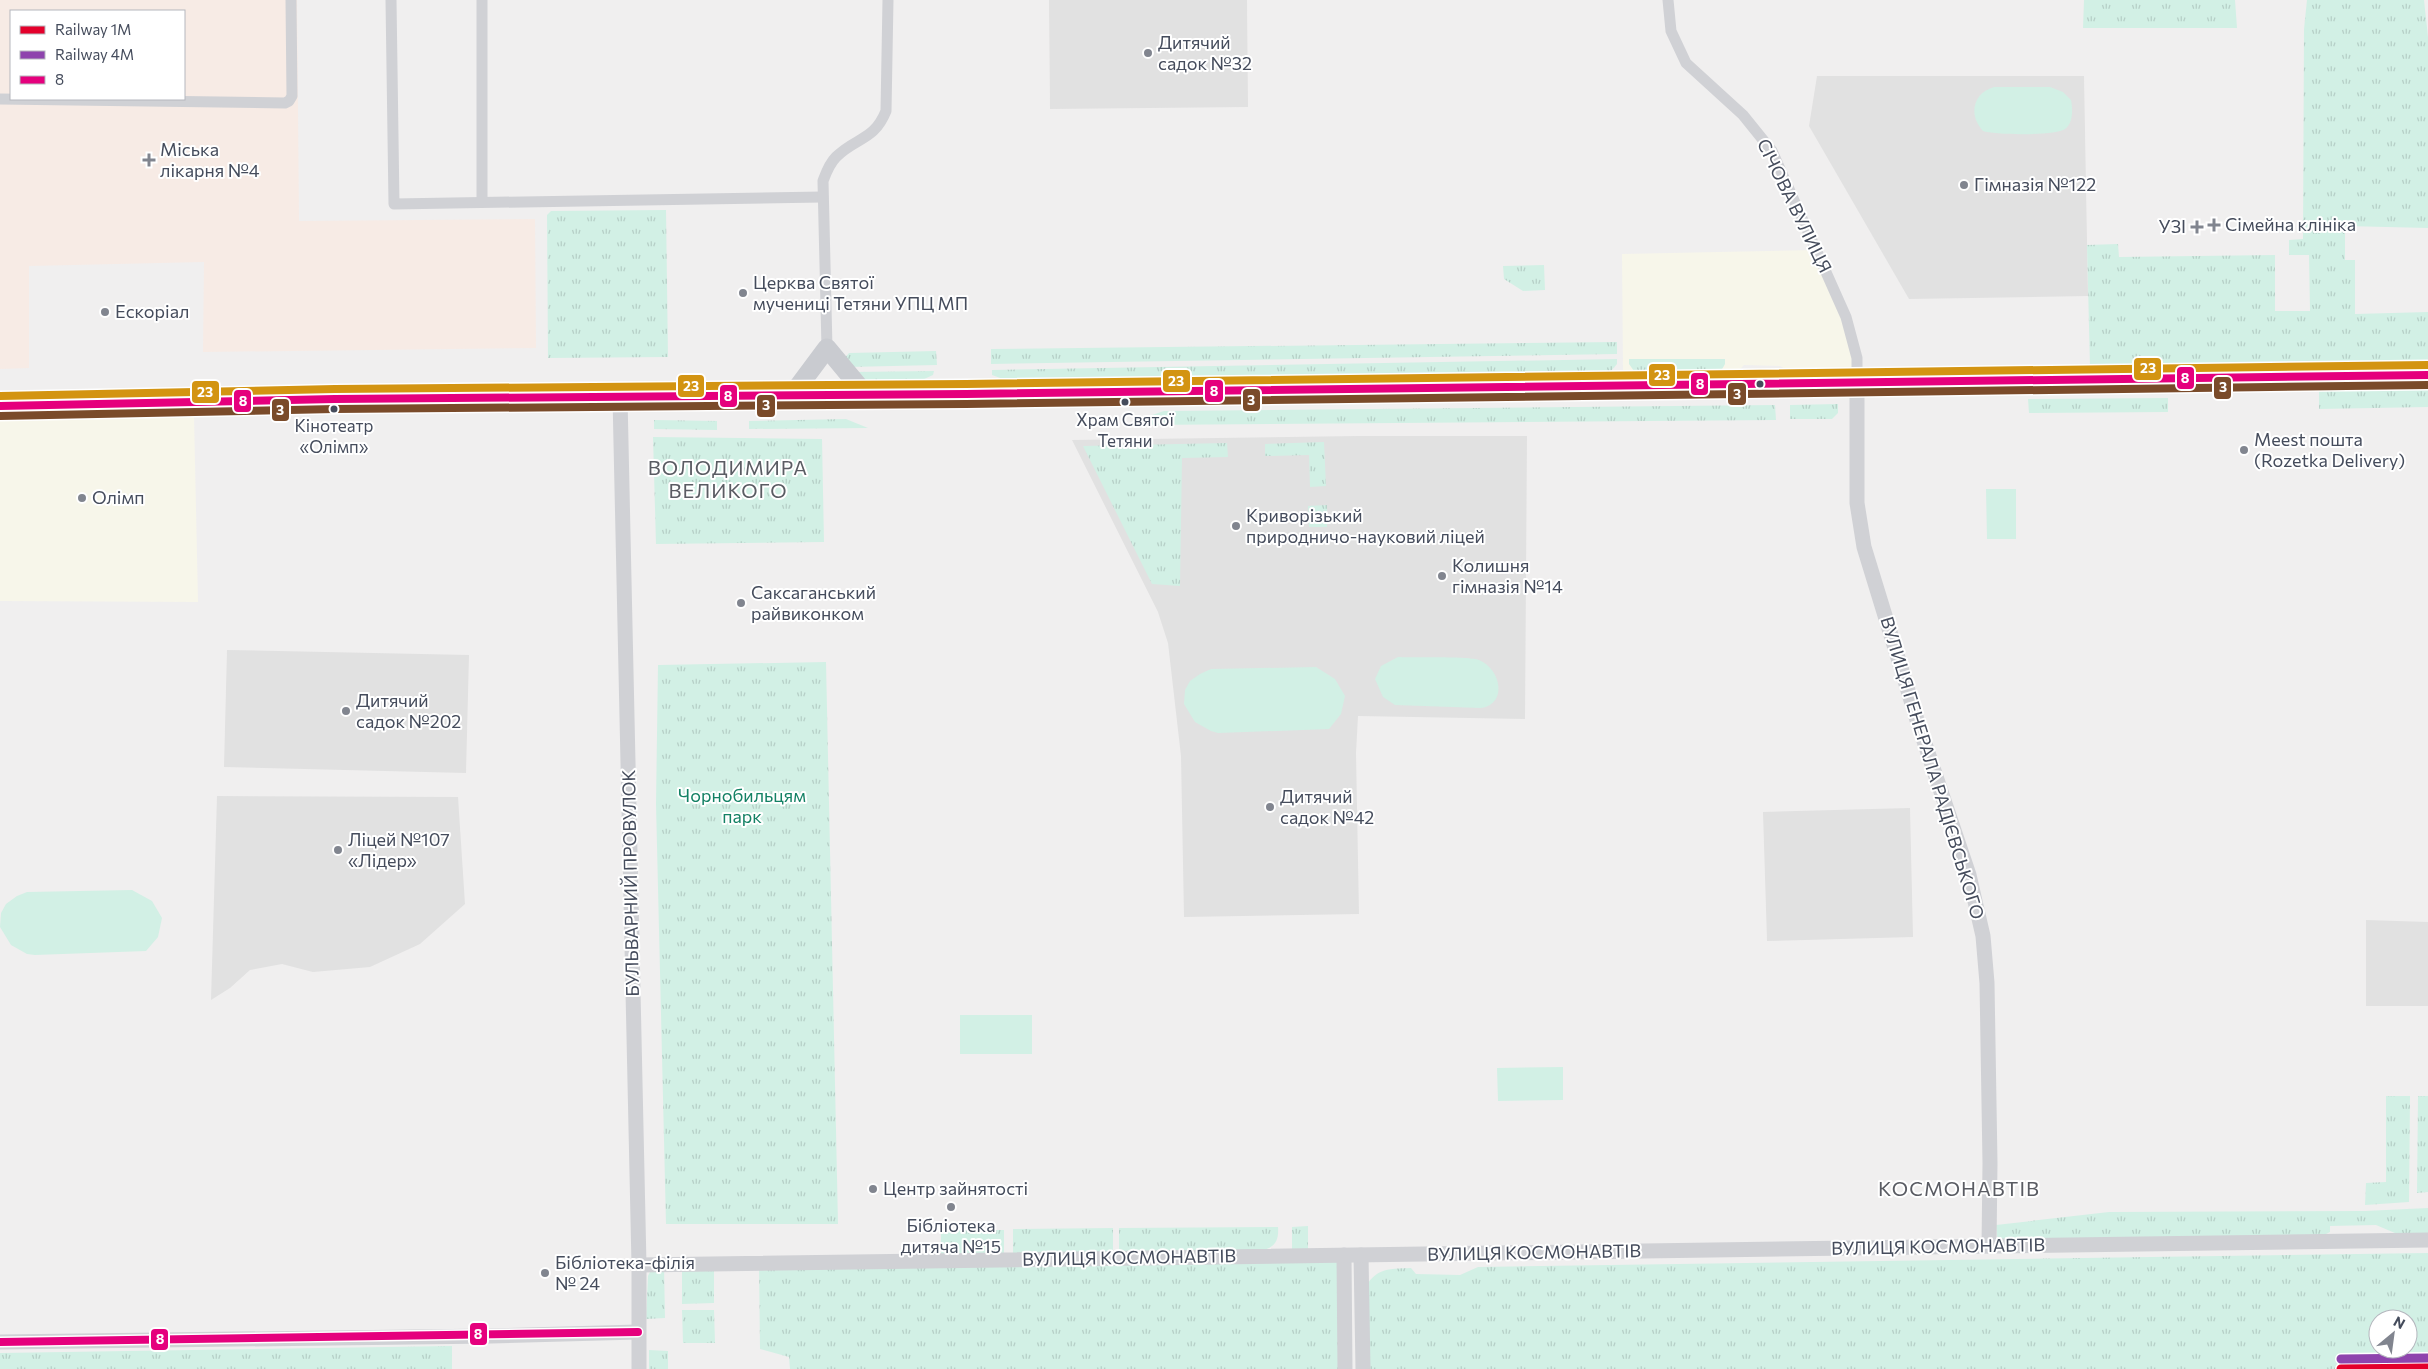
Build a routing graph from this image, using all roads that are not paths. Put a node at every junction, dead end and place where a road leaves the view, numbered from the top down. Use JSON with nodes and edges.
{"nodes":[{"id":1,"x":291,"y":0,"type":"edge"},
{"id":2,"x":391,"y":0,"type":"edge"},
{"id":3,"x":482,"y":0,"type":"edge"},
{"id":4,"x":888,"y":0,"type":"edge"},
{"id":5,"x":1668,"y":0,"type":"edge"},
{"id":6,"x":71,"y":100,"type":"edge"},
{"id":7,"x":822,"y":197,"type":"junction"},
{"id":8,"x":482,"y":202,"type":"junction"},
{"id":9,"x":827,"y":348,"type":"junction"},
{"id":10,"x":2428,"y":375,"type":"edge"},
{"id":11,"x":1857,"y":383,"type":"junction"},
{"id":12,"x":866,"y":395,"type":"junction"},
{"id":13,"x":792,"y":396,"type":"junction"},
{"id":14,"x":620,"y":397,"type":"junction"},
{"id":15,"x":0,"y":406,"type":"edge"},
{"id":16,"x":2428,"y":1240,"type":"edge"},
{"id":17,"x":1988,"y":1246,"type":"junction"},
{"id":18,"x":1344,"y":1255,"type":"junction"},
{"id":19,"x":1361,"y":1255,"type":"junction"},
{"id":20,"x":639,"y":1265,"type":"junction"},
{"id":21,"x":638,"y":1332,"type":"junction"},
{"id":22,"x":0,"y":1342,"type":"edge"},
{"id":23,"x":638,"y":1369,"type":"edge"},
{"id":24,"x":1345,"y":1369,"type":"edge"},
{"id":25,"x":1363,"y":1369,"type":"edge"}],
"edges":[{"from":1,"to":6,"type":"street"},
{"from":2,"to":8,"type":"street"},
{"from":3,"to":8,"type":"street"},
{"from":4,"to":7,"type":"street"},
{"from":5,"to":11,"type":"street","name":"СІЧОВА ВУЛИЦЯ"},
{"from":7,"to":8,"type":"street"},
{"from":7,"to":9,"type":"street"},
{"from":9,"to":12,"type":"main road"},
{"from":9,"to":13,"type":"main road"},
{"from":10,"to":11,"type":"main road"},
{"from":11,"to":12,"type":"main road"},
{"from":11,"to":17,"type":"street","name":"ВУЛИЦЯ ГЕНЕРАЛА РАДІЄВСЬКОГО"},
{"from":12,"to":13,"type":"main road"},
{"from":13,"to":14,"type":"main road"},
{"from":14,"to":15,"type":"main road"},
{"from":14,"to":20,"type":"street","name":"БУЛЬВАРНИЙ ПРОВУЛОК"},
{"from":16,"to":17,"type":"street","name":"ВУЛИЦЯ КОСМОНАВТІВ"},
{"from":17,"to":19,"type":"street","name":"ВУЛИЦЯ КОСМОНАВТІВ"},
{"from":18,"to":19,"type":"street","name":"ВУЛИЦЯ КОСМОНАВТІВ"},
{"from":18,"to":20,"type":"street","name":"ВУЛИЦЯ КОСМОНАВТІВ"},
{"from":18,"to":24,"type":"street"},
{"from":19,"to":25,"type":"street"},
{"from":20,"to":21,"type":"street","name":"БУЛЬВАРНИЙ ПРОВУЛОК"},
{"from":21,"to":22,"type":"street"},
{"from":21,"to":23,"type":"street","name":"БУЛЬВАРНИЙ ПРОВУЛОК"}]}
